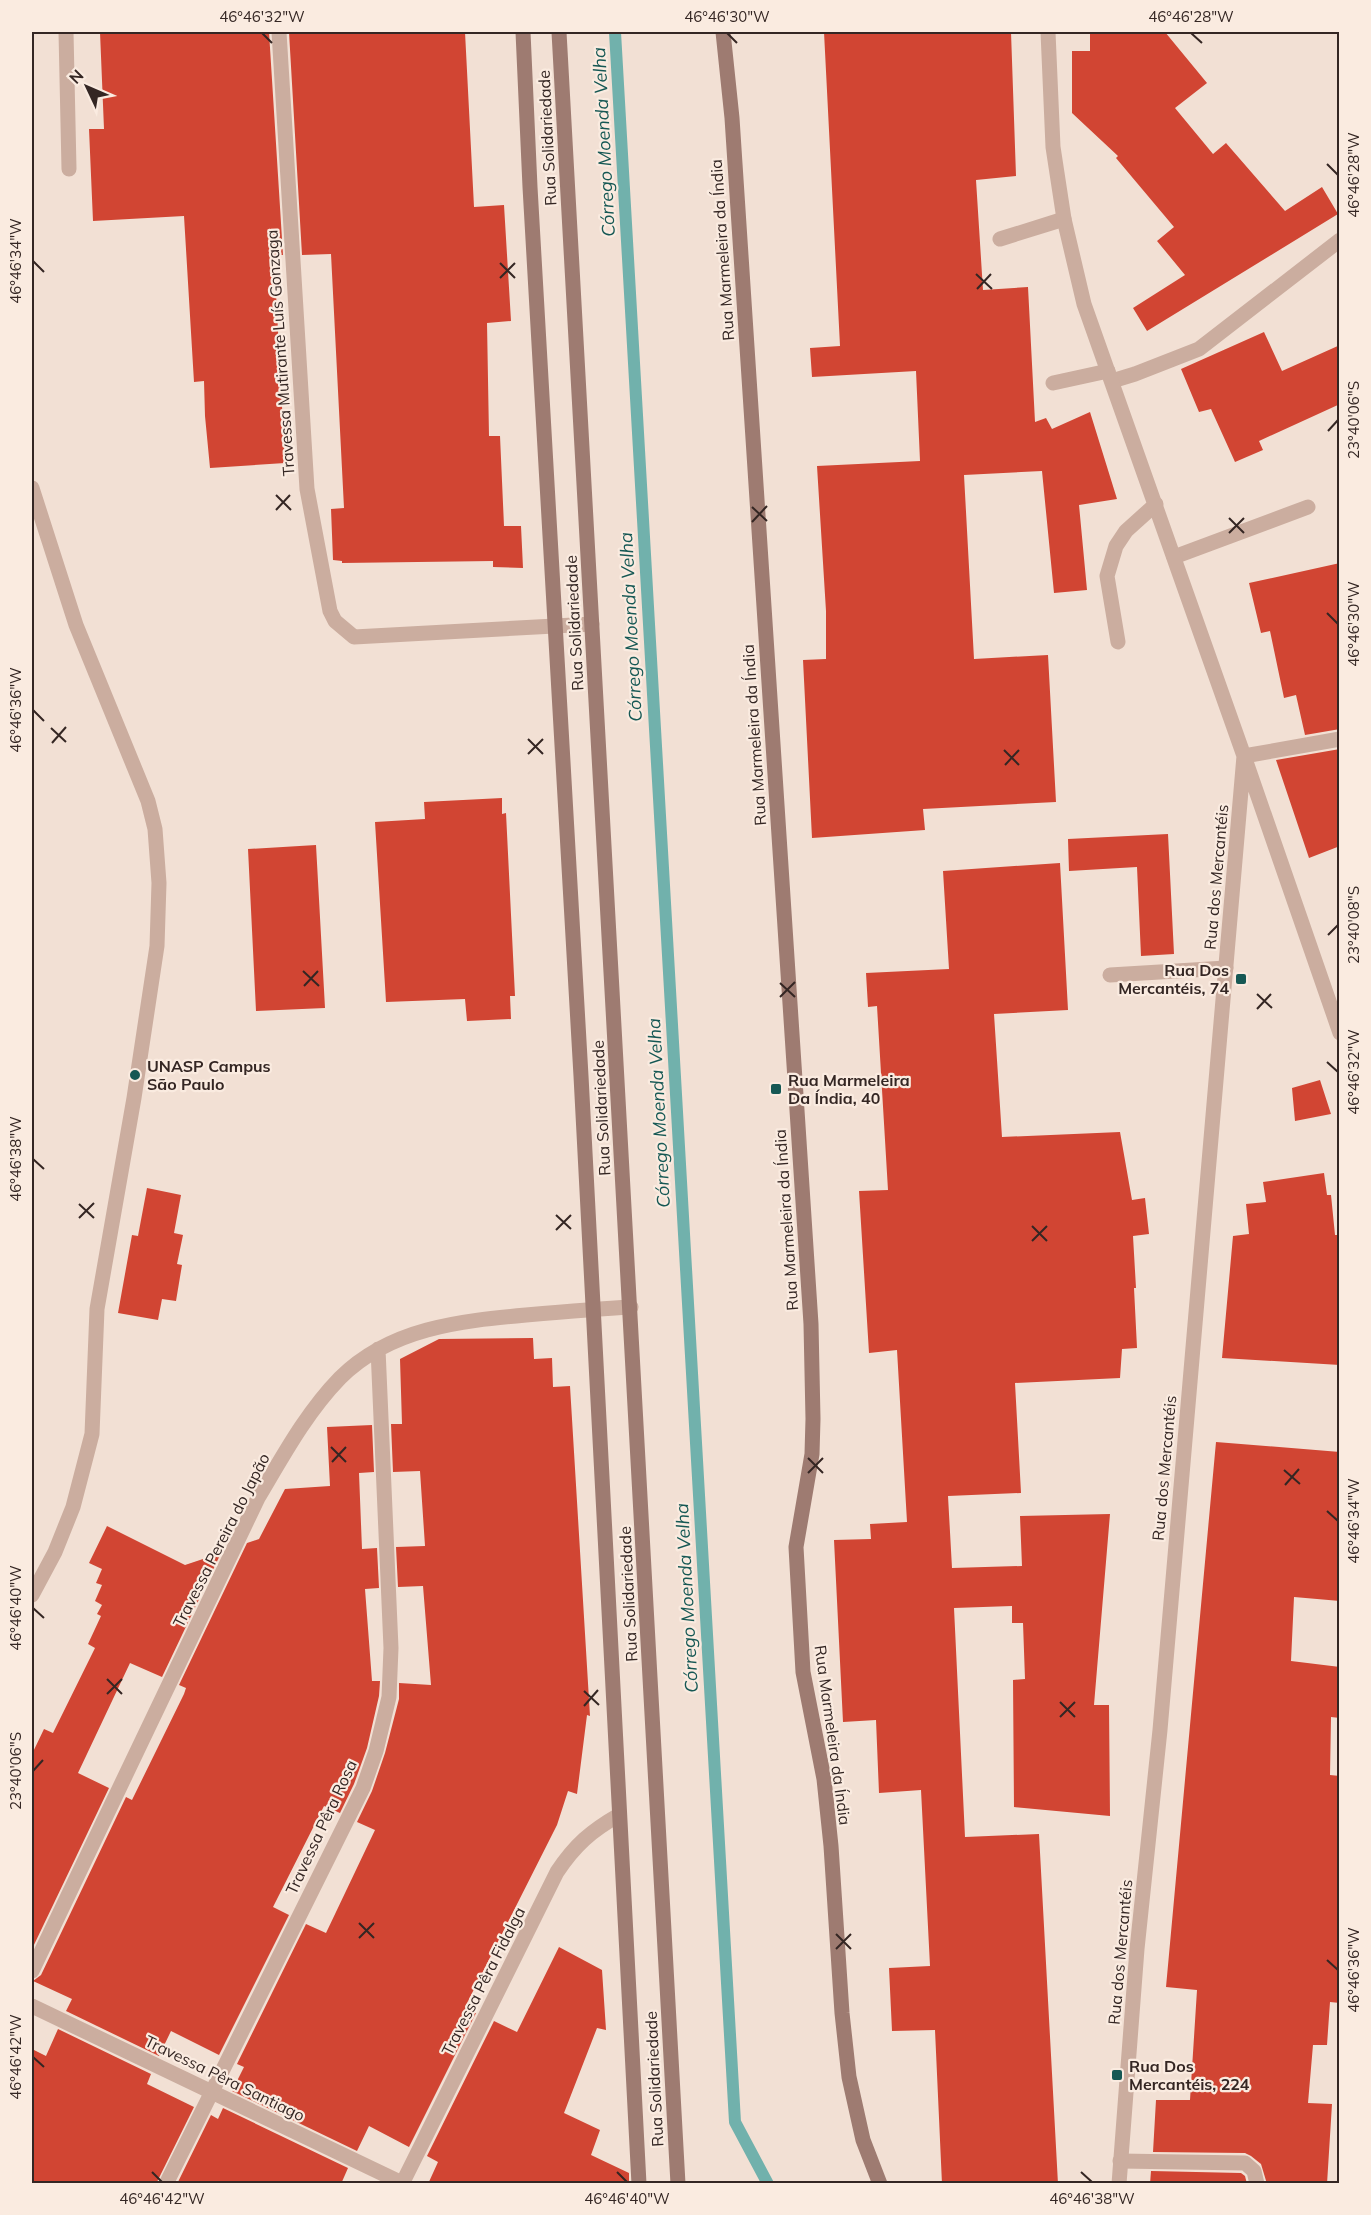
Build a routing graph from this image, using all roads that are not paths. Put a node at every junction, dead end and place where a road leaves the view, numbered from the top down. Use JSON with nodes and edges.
{"nodes":[{"id":1,"x":66,"y":32,"type":"edge"},
{"id":2,"x":279,"y":32,"type":"edge"},
{"id":3,"x":524,"y":32,"type":"edge"},
{"id":4,"x":559,"y":32,"type":"edge"},
{"id":5,"x":723,"y":32,"type":"edge"},
{"id":6,"x":1048,"y":32,"type":"edge"},
{"id":7,"x":69,"y":169,"type":"dead end"},
{"id":8,"x":1064,"y":219,"type":"junction"},
{"id":9,"x":1000,"y":239,"type":"dead end"},
{"id":10,"x":1340,"y":240,"type":"edge"},
{"id":11,"x":1110,"y":376,"type":"junction"},
{"id":12,"x":1053,"y":383,"type":"dead end"},
{"id":13,"x":32,"y":488,"type":"edge"},
{"id":14,"x":1156,"y":504,"type":"junction"},
{"id":15,"x":1308,"y":507,"type":"dead end"},
{"id":16,"x":1174,"y":556,"type":"junction"},
{"id":17,"x":592,"y":624,"type":"junction"},
{"id":18,"x":554,"y":627,"type":"junction"},
{"id":19,"x":1118,"y":642,"type":"dead end"},
{"id":20,"x":1340,"y":739,"type":"edge"},
{"id":21,"x":1245,"y":756,"type":"junction"},
{"id":22,"x":1226,"y":968,"type":"junction"},
{"id":23,"x":1110,"y":975,"type":"dead end"},
{"id":24,"x":1340,"y":1033,"type":"edge"},
{"id":25,"x":631,"y":1307,"type":"junction"},
{"id":26,"x":592,"y":1310,"type":"junction"},
{"id":27,"x":378,"y":1349,"type":"junction"},
{"id":28,"x":32,"y":1595,"type":"edge"},
{"id":29,"x":619,"y":1815,"type":"junction"},
{"id":30,"x":32,"y":1971,"type":"edge"},
{"id":31,"x":32,"y":2006,"type":"edge"},
{"id":32,"x":212,"y":2091,"type":"junction"},
{"id":33,"x":1120,"y":2161,"type":"junction"},
{"id":34,"x":402,"y":2183,"type":"edge"},
{"id":35,"x":166,"y":2184,"type":"edge"},
{"id":36,"x":639,"y":2184,"type":"edge"},
{"id":37,"x":678,"y":2184,"type":"edge"},
{"id":38,"x":880,"y":2184,"type":"edge"},
{"id":39,"x":1119,"y":2184,"type":"edge"},
{"id":40,"x":1257,"y":2184,"type":"edge"}],
"edges":[{"from":1,"to":7,"type":"street"},
{"from":2,"to":18,"type":"street","name":"Travessa Mutirante Luís Gonzaga"},
{"from":3,"to":18,"type":"main road","name":"Rua Solidariedade"},
{"from":4,"to":17,"type":"main road","name":"Rua Solidariedade"},
{"from":5,"to":38,"type":"main road","name":"Rua Marmeleira da Índia"},
{"from":6,"to":8,"type":"street"},
{"from":8,"to":9,"type":"street"},
{"from":8,"to":11,"type":"street"},
{"from":10,"to":11,"type":"street"},
{"from":11,"to":12,"type":"street"},
{"from":11,"to":14,"type":"street"},
{"from":13,"to":28,"type":"street"},
{"from":14,"to":16,"type":"street"},
{"from":14,"to":19,"type":"street"},
{"from":15,"to":16,"type":"street"},
{"from":16,"to":21,"type":"street"},
{"from":17,"to":18,"type":"street","name":"Travessa Mutirante Luís Gonzaga"},
{"from":17,"to":25,"type":"main road","name":"Rua Solidariedade"},
{"from":18,"to":26,"type":"main road","name":"Rua Solidariedade"},
{"from":20,"to":21,"type":"street"},
{"from":21,"to":22,"type":"street","name":"Rua dos Mercantéis"},
{"from":21,"to":24,"type":"street"},
{"from":22,"to":23,"type":"street"},
{"from":22,"to":33,"type":"street","name":"Rua dos Mercantéis"},
{"from":25,"to":26,"type":"street","name":"Travessa Pereira do Japão"},
{"from":25,"to":37,"type":"main road","name":"Rua Solidariedade"},
{"from":26,"to":27,"type":"street","name":"Travessa Pereira do Japão"},
{"from":26,"to":29,"type":"main road","name":"Rua Solidariedade"},
{"from":27,"to":30,"type":"street","name":"Travessa Pereira do Japão"},
{"from":27,"to":32,"type":"street","name":"Travessa Pêra Rosa"},
{"from":29,"to":34,"type":"street","name":"Travessa Pêra Fidalga"},
{"from":29,"to":36,"type":"main road","name":"Rua Solidariedade"},
{"from":31,"to":32,"type":"street","name":"Travessa Pêra Santiago"},
{"from":32,"to":34,"type":"street","name":"Travessa Pêra Santiago"},
{"from":32,"to":35,"type":"street","name":"Travessa Pêra Rosa"},
{"from":33,"to":39,"type":"street","name":"Rua dos Mercantéis"},
{"from":33,"to":40,"type":"street"}]}
